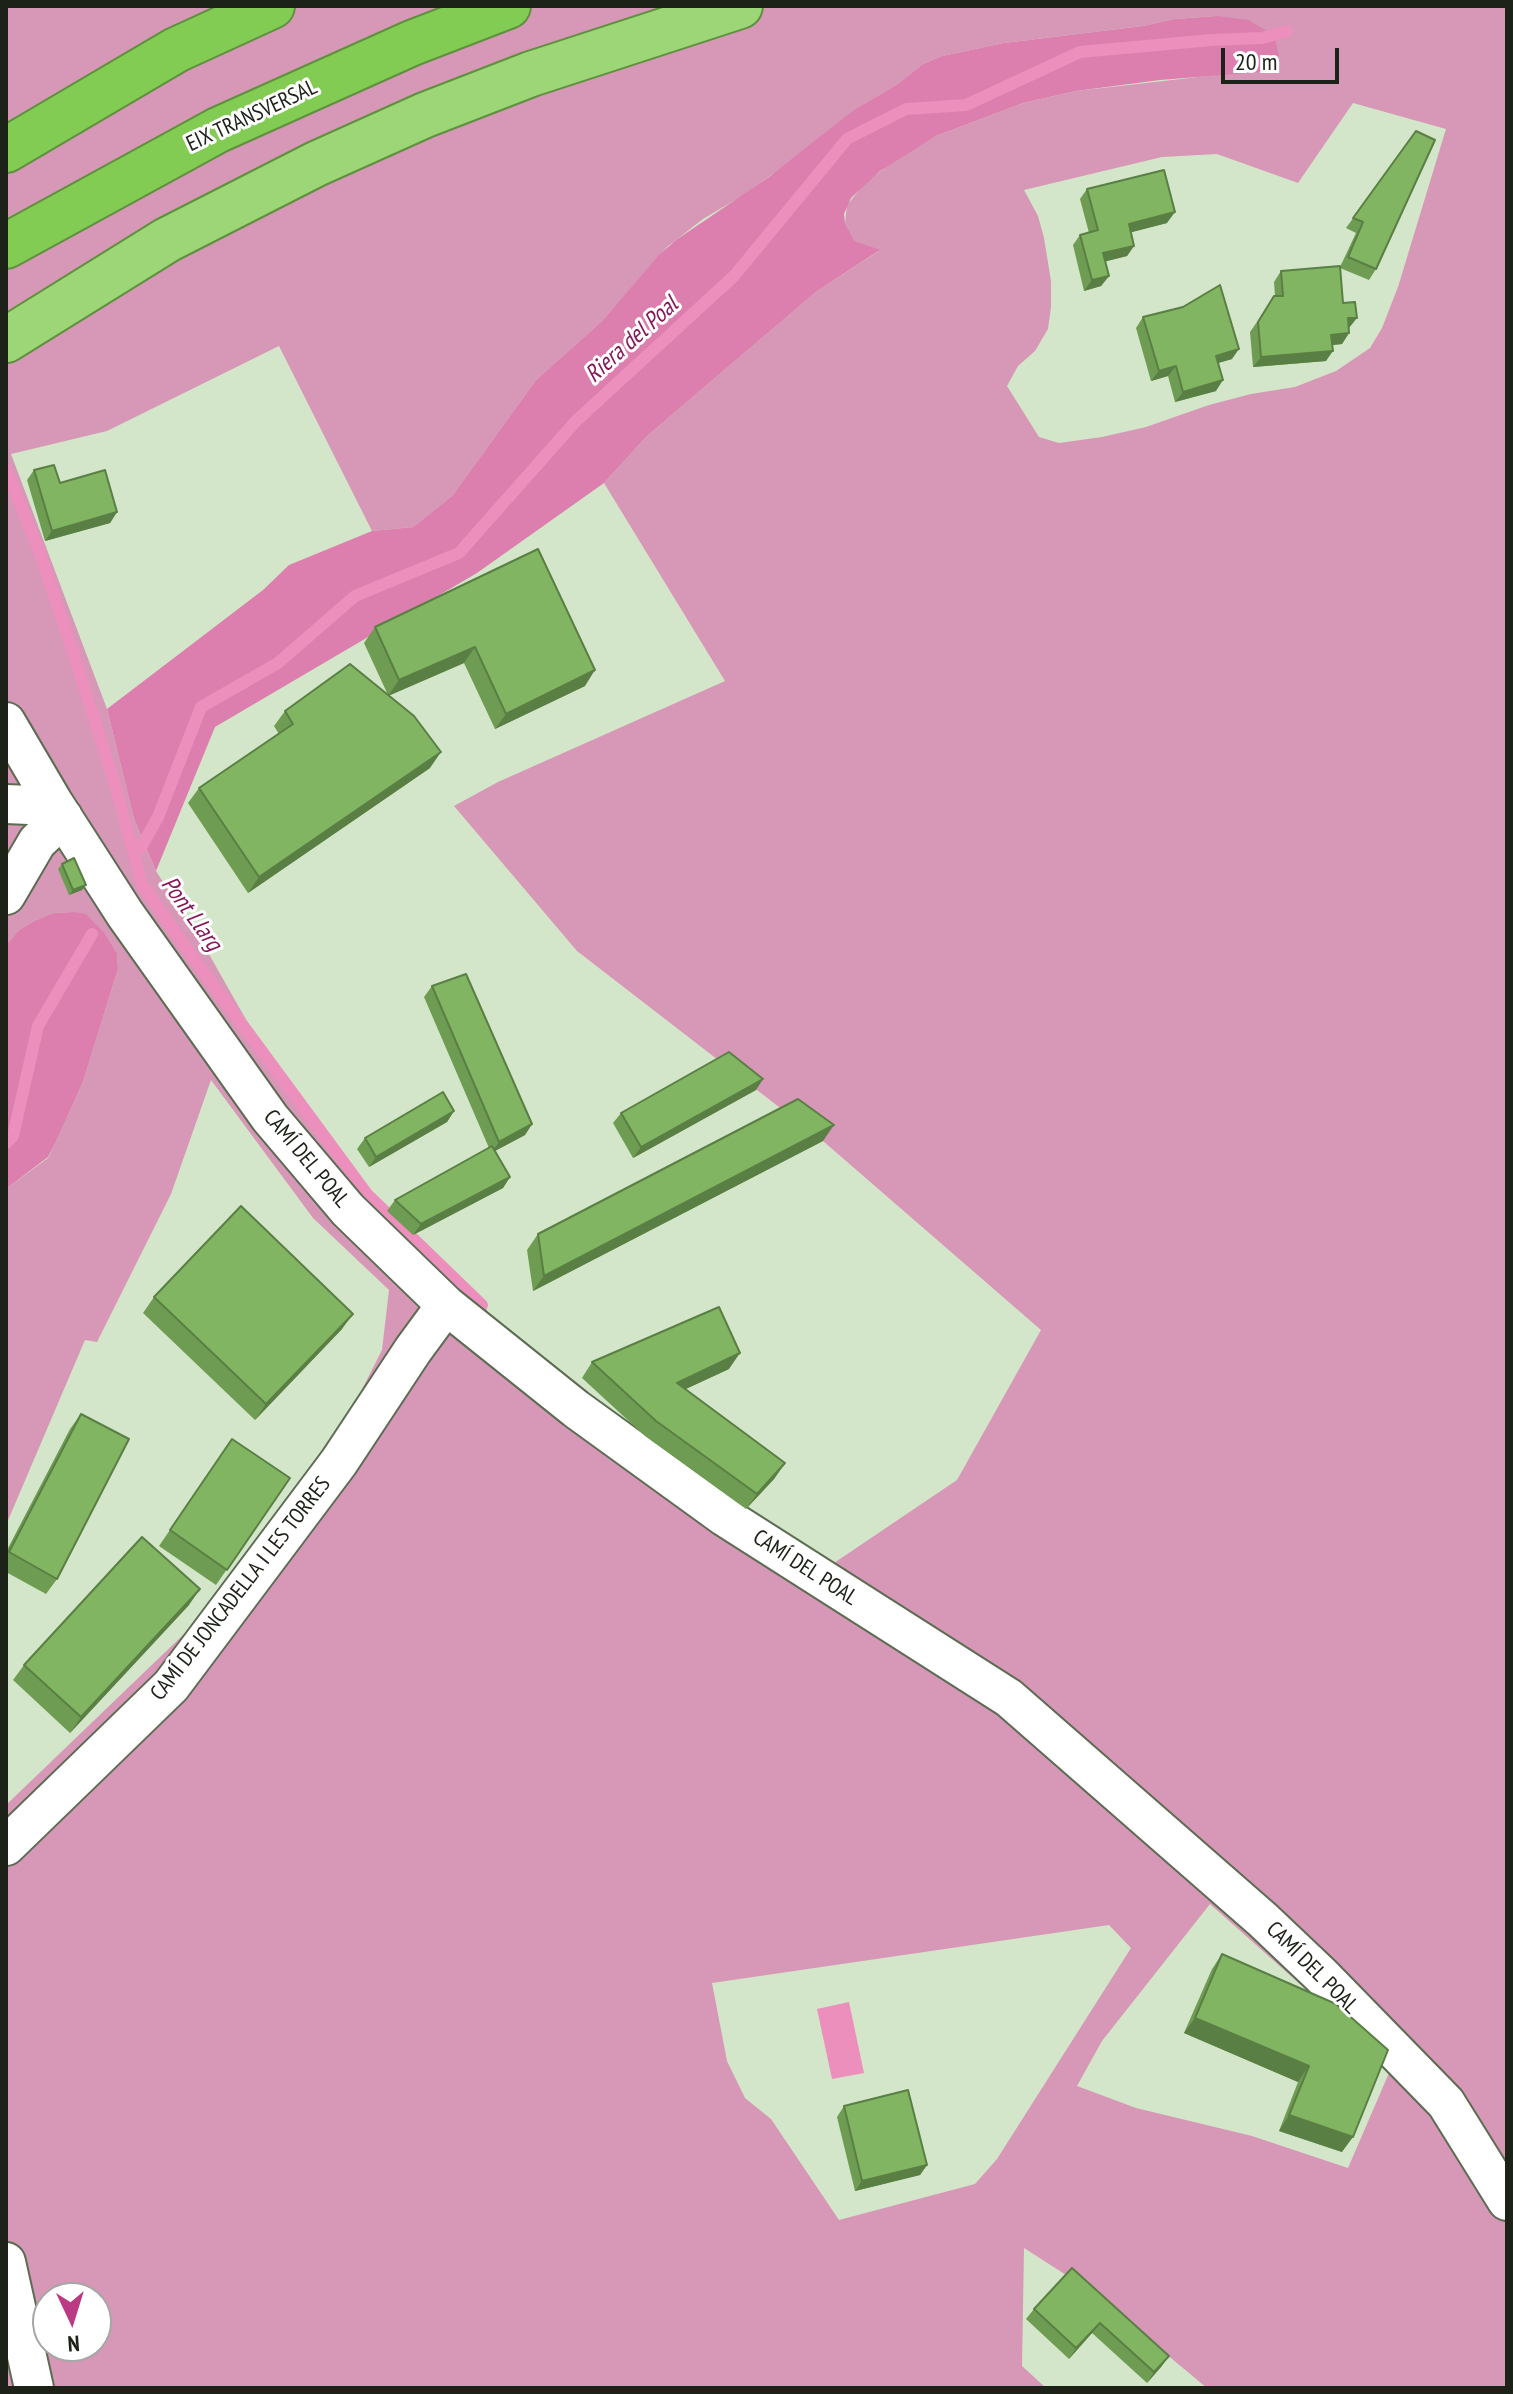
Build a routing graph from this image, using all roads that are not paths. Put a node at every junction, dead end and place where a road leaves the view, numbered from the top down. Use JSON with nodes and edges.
{"nodes":[{"id":1,"x":272,"y":6,"type":"edge"},
{"id":2,"x":508,"y":6,"type":"edge"},
{"id":3,"x":740,"y":6,"type":"edge"},
{"id":4,"x":6,"y":150,"type":"edge"},
{"id":5,"x":6,"y":246,"type":"edge"},
{"id":6,"x":22,"y":330,"type":"edge"},
{"id":7,"x":6,"y":722,"type":"edge"},
{"id":8,"x":6,"y":804,"type":"edge"},
{"id":9,"x":58,"y":810,"type":"junction"},
{"id":10,"x":6,"y":895,"type":"edge"},
{"id":11,"x":446,"y":1305,"type":"junction"},
{"id":12,"x":6,"y":1846,"type":"edge"},
{"id":13,"x":1507,"y":2201,"type":"edge"},
{"id":14,"x":6,"y":2262,"type":"edge"},
{"id":15,"x":34,"y":2388,"type":"edge"}],
"edges":[{"from":1,"to":4,"type":"highway"},
{"from":2,"to":5,"type":"highway","name":"EIX TRANSVERSAL"},
{"from":3,"to":6,"type":"highway"},
{"from":7,"to":9,"type":"street"},
{"from":8,"to":9,"type":"street"},
{"from":9,"to":10,"type":"street"},
{"from":9,"to":11,"type":"street","name":"CAMÍ DEL POAL"},
{"from":11,"to":12,"type":"street","name":"CAMÍ DE JONCADELLA I LES TORRES"},
{"from":11,"to":13,"type":"street","name":"CAMÍ DEL POAL"},
{"from":14,"to":15,"type":"street"}]}
